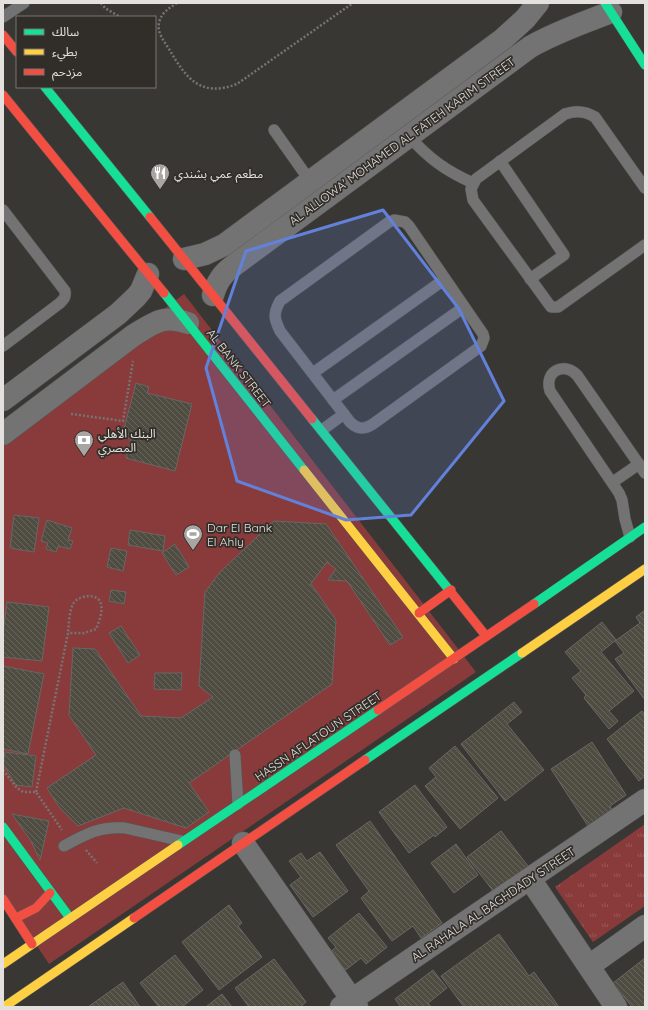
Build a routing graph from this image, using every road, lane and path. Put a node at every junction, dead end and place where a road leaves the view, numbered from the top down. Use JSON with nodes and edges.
{"nodes":[{"id":1,"x":24,"y":3,"type":"edge"},
{"id":2,"x":101,"y":3,"type":"edge"},
{"id":3,"x":177,"y":3,"type":"edge"},
{"id":4,"x":353,"y":3,"type":"edge"},
{"id":5,"x":538,"y":3,"type":"edge"},
{"id":6,"x":608,"y":8,"type":"edge"},
{"id":7,"x":118,"y":16,"type":"edge"},
{"id":8,"x":3,"y":17,"type":"edge"},
{"id":9,"x":517,"y":27,"type":"junction"},
{"id":10,"x":156,"y":30,"type":"edge"},
{"id":11,"x":159,"y":32,"type":"junction"},
{"id":12,"x":3,"y":35,"type":"edge"},
{"id":13,"x":530,"y":47,"type":"junction"},
{"id":14,"x":16,"y":51,"type":"edge"},
{"id":15,"x":645,"y":65,"type":"edge"},
{"id":16,"x":46,"y":88,"type":"edge"},
{"id":17,"x":3,"y":94,"type":"edge"},
{"id":18,"x":19,"y":114,"type":"junction"},
{"id":19,"x":6,"y":116,"type":"dead end"},
{"id":20,"x":274,"y":130,"type":"dead end"},
{"id":21,"x":409,"y":136,"type":"junction"},
{"id":22,"x":500,"y":161,"type":"junction"},
{"id":23,"x":310,"y":181,"type":"junction"},
{"id":24,"x":473,"y":183,"type":"junction"},
{"id":25,"x":645,"y":188,"type":"edge"},
{"id":26,"x":3,"y":210,"type":"edge"},
{"id":27,"x":224,"y":245,"type":"junction"},
{"id":28,"x":645,"y":245,"type":"edge"},
{"id":29,"x":184,"y":259,"type":"junction"},
{"id":30,"x":233,"y":266,"type":"junction"},
{"id":31,"x":148,"y":274,"type":"junction"},
{"id":32,"x":445,"y":279,"type":"junction"},
{"id":33,"x":530,"y":279,"type":"junction"},
{"id":34,"x":213,"y":295,"type":"junction"},
{"id":35,"x":464,"y":306,"type":"junction"},
{"id":36,"x":118,"y":314,"type":"junction"},
{"id":37,"x":188,"y":322,"type":"junction"},
{"id":38,"x":134,"y":335,"type":"junction"},
{"id":39,"x":3,"y":346,"type":"edge"},
{"id":40,"x":313,"y":373,"type":"junction"},
{"id":41,"x":3,"y":400,"type":"edge"},
{"id":42,"x":333,"y":400,"type":"junction"},
{"id":43,"x":72,"y":414,"type":"dead end"},
{"id":44,"x":344,"y":414,"type":"junction"},
{"id":45,"x":322,"y":430,"type":"junction"},
{"id":46,"x":3,"y":434,"type":"edge"},
{"id":47,"x":642,"y":468,"type":"edge"},
{"id":48,"x":613,"y":482,"type":"junction"},
{"id":49,"x":645,"y":527,"type":"edge"},
{"id":50,"x":630,"y":537,"type":"junction"},
{"id":51,"x":645,"y":569,"type":"edge"},
{"id":52,"x":451,"y":590,"type":"junction"},
{"id":53,"x":418,"y":614,"type":"junction"},
{"id":54,"x":68,"y":633,"type":"junction"},
{"id":55,"x":486,"y":636,"type":"junction"},
{"id":56,"x":454,"y":659,"type":"junction"},
{"id":57,"x":235,"y":756,"type":"dead end"},
{"id":58,"x":3,"y":770,"type":"edge"},
{"id":59,"x":36,"y":792,"type":"junction"},
{"id":60,"x":645,"y":800,"type":"edge"},
{"id":61,"x":238,"y":804,"type":"junction"},
{"id":62,"x":3,"y":827,"type":"edge"},
{"id":63,"x":65,"y":841,"type":"joint"},
{"id":64,"x":183,"y":841,"type":"junction"},
{"id":65,"x":243,"y":844,"type":"junction"},
{"id":66,"x":530,"y":879,"type":"junction"},
{"id":67,"x":50,"y":893,"type":"junction"},
{"id":68,"x":3,"y":899,"type":"edge"},
{"id":69,"x":16,"y":918,"type":"junction"},
{"id":70,"x":70,"y":918,"type":"junction"},
{"id":71,"x":645,"y":926,"type":"edge"},
{"id":72,"x":32,"y":944,"type":"junction"},
{"id":73,"x":3,"y":964,"type":"edge"},
{"id":74,"x":589,"y":966,"type":"junction"},
{"id":75,"x":350,"y":1004,"type":"edge"},
{"id":76,"x":4,"y":1007,"type":"edge"},
{"id":77,"x":616,"y":1007,"type":"edge"}],
"edges":[{"from":1,"to":8,"type":"lane"},
{"from":2,"to":7,"type":"path"},
{"from":3,"to":11,"type":"path"},
{"from":4,"to":11,"type":"path"},
{"from":5,"to":9,"type":"street","name":"AL ALLOWA' MOHAMED AL FATEH KARIM STREET"},
{"from":6,"to":13,"type":"street","name":"AL ALLOWA' MOHAMED AL FATEH KARIM STREET"},
{"from":6,"to":15,"type":"street"},
{"from":9,"to":13,"type":"street"},
{"from":9,"to":23,"type":"street","name":"AL ALLOWA' MOHAMED AL FATEH KARIM STREET"},
{"from":10,"to":11,"type":"path"},
{"from":12,"to":14,"type":"street"},
{"from":13,"to":21,"type":"street","name":"AL ALLOWA' MOHAMED AL FATEH KARIM STREET"},
{"from":16,"to":29,"type":"street","name":"AL BANK STREET"},
{"from":17,"to":18,"type":"street","name":"AL BANK STREET"},
{"from":18,"to":19,"type":"lane"},
{"from":18,"to":31,"type":"street","name":"AL BANK STREET"},
{"from":20,"to":23,"type":"lane"},
{"from":21,"to":24,"type":"lane"},
{"from":21,"to":30,"type":"street","name":"AL ALLOWA' MOHAMED AL FATEH KARIM STREET"},
{"from":22,"to":24,"type":"lane"},
{"from":22,"to":25,"type":"lane"},
{"from":22,"to":33,"type":"lane"},
{"from":23,"to":27,"type":"street","name":"AL ALLOWA' MOHAMED AL FATEH KARIM STREET"},
{"from":24,"to":33,"type":"lane"},
{"from":26,"to":39,"type":"lane"},
{"from":27,"to":29,"type":"street","name":"AL ALLOWA' MOHAMED AL FATEH KARIM STREET"},
{"from":27,"to":30,"type":"street"},
{"from":28,"to":33,"type":"lane"},
{"from":29,"to":34,"type":"street","name":"AL BANK STREET"},
{"from":30,"to":34,"type":"street","name":"AL ALLOWA' MOHAMED AL FATEH KARIM STREET"},
{"from":31,"to":36,"type":"street"},
{"from":31,"to":37,"type":"street","name":"AL BANK STREET"},
{"from":32,"to":35,"type":"lane"},
{"from":32,"to":40,"type":"lane"},
{"from":32,"to":40,"type":"lane"},
{"from":34,"to":45,"type":"street","name":"AL BANK STREET"},
{"from":35,"to":42,"type":"lane"},
{"from":35,"to":44,"type":"lane"},
{"from":36,"to":38,"type":"street"},
{"from":36,"to":41,"type":"street"},
{"from":37,"to":38,"type":"street"},
{"from":37,"to":53,"type":"street","name":"AL BANK STREET"},
{"from":38,"to":43,"type":"path"},
{"from":38,"to":46,"type":"street"},
{"from":40,"to":42,"type":"lane"},
{"from":42,"to":44,"type":"lane"},
{"from":44,"to":45,"type":"lane"},
{"from":45,"to":52,"type":"street","name":"AL BANK STREET"},
{"from":47,"to":48,"type":"lane"},
{"from":47,"to":48,"type":"lane"},
{"from":48,"to":50,"type":"lane"},
{"from":49,"to":50,"type":"street","name":"HASSN AFLATOUN STREET"},
{"from":50,"to":55,"type":"street","name":"HASSN AFLATOUN STREET"},
{"from":51,"to":65,"type":"street"},
{"from":52,"to":53,"type":"street"},
{"from":52,"to":55,"type":"street","name":"AL BANK STREET"},
{"from":53,"to":56,"type":"street","name":"AL BANK STREET"},
{"from":54,"to":54,"type":"path"},
{"from":54,"to":59,"type":"path"},
{"from":55,"to":56,"type":"street","name":"HASSN AFLATOUN STREET"},
{"from":56,"to":61,"type":"street","name":"HASSN AFLATOUN STREET"},
{"from":57,"to":61,"type":"lane"},
{"from":58,"to":59,"type":"path"},
{"from":59,"to":63,"type":"path"},
{"from":60,"to":66,"type":"street","name":"AL RAHALA AL BAGHDADY STREET"},
{"from":61,"to":64,"type":"street","name":"HASSN AFLATOUN STREET"},
{"from":62,"to":67,"type":"street"},
{"from":63,"to":64,"type":"lane"},
{"from":64,"to":70,"type":"street","name":"HASSN AFLATOUN STREET"},
{"from":65,"to":75,"type":"street"},
{"from":65,"to":76,"type":"street"},
{"from":66,"to":74,"type":"street"},
{"from":66,"to":75,"type":"street","name":"AL RAHALA AL BAGHDADY STREET"},
{"from":67,"to":69,"type":"street"},
{"from":67,"to":70,"type":"street"},
{"from":68,"to":69,"type":"street"},
{"from":69,"to":72,"type":"street"},
{"from":70,"to":72,"type":"street","name":"HASSN AFLATOUN STREET"},
{"from":71,"to":74,"type":"street"},
{"from":72,"to":73,"type":"street","name":"HASSN AFLATOUN STREET"},
{"from":74,"to":77,"type":"street"}]}
